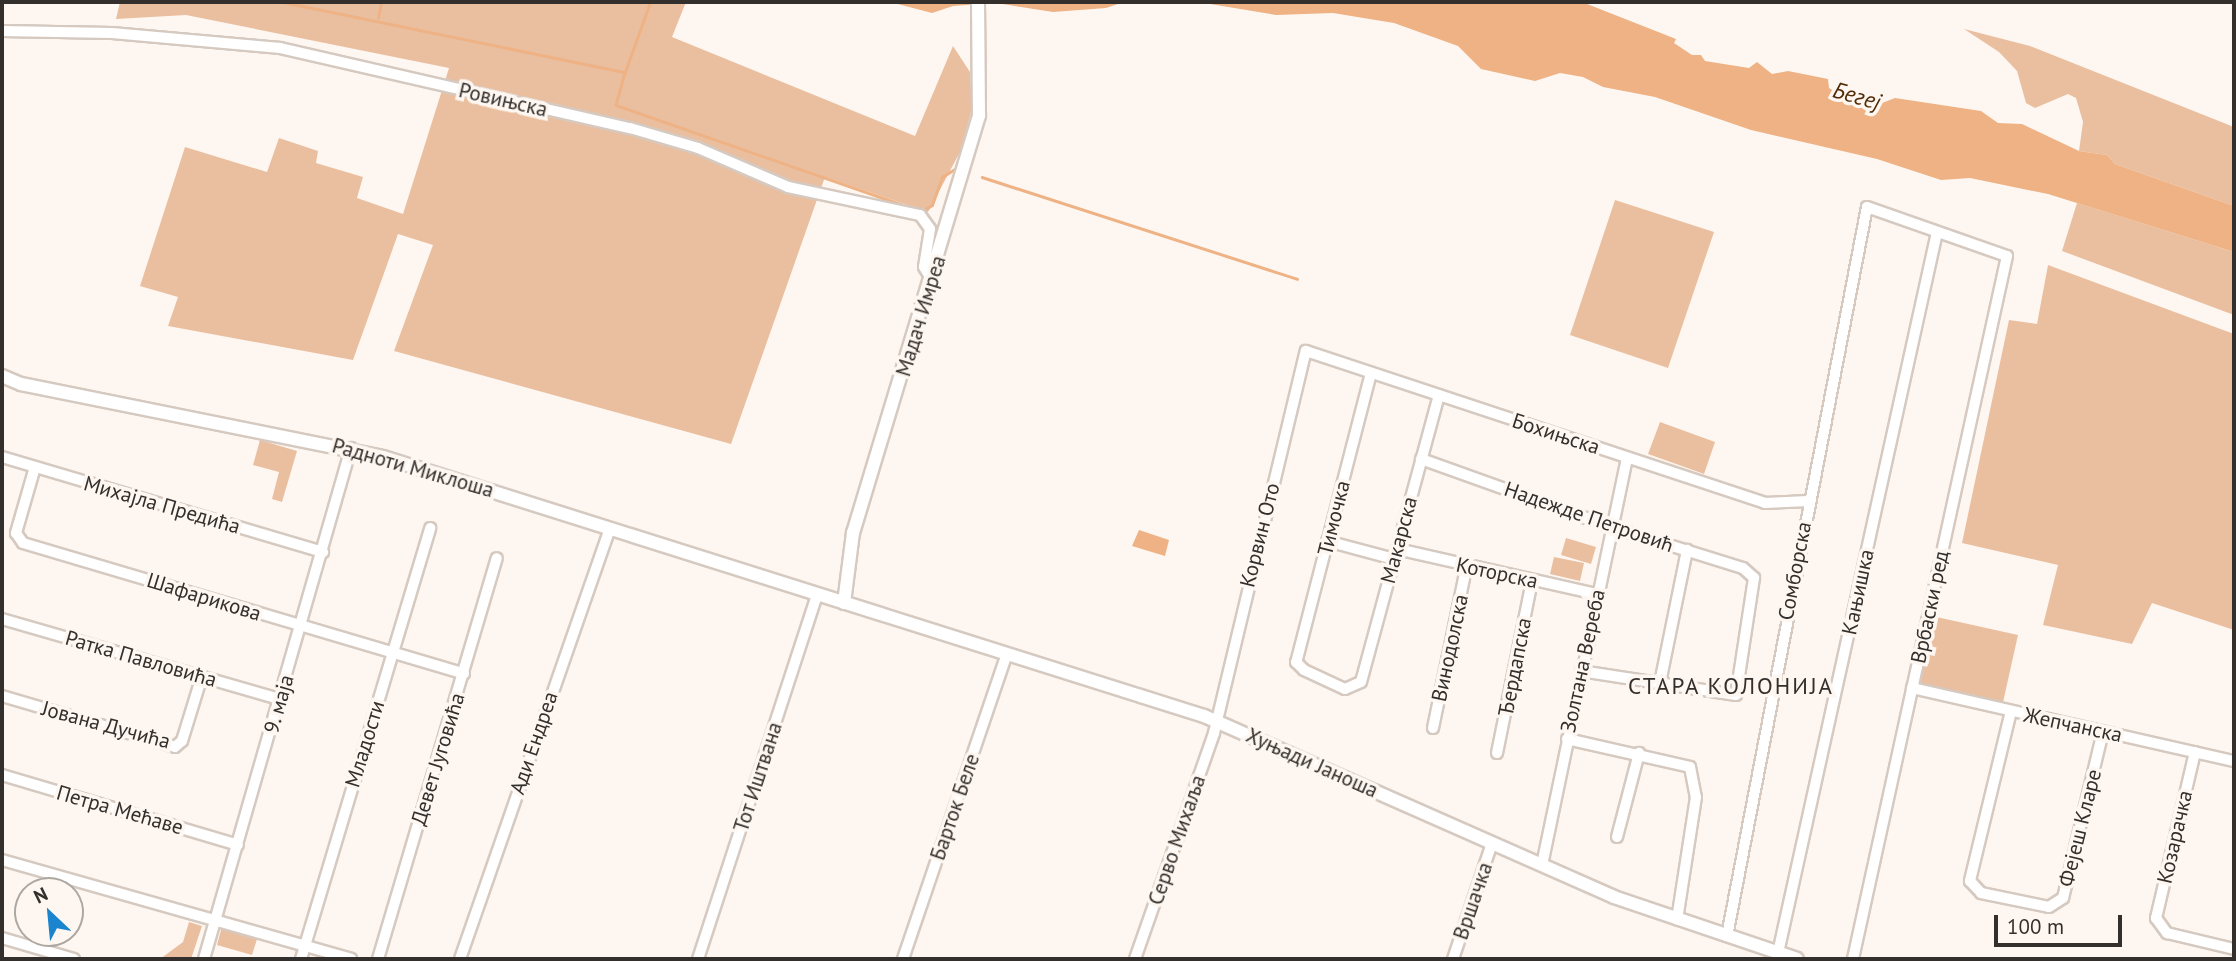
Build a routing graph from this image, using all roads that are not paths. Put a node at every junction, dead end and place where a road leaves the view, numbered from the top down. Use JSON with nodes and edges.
{"nodes":[{"id":1,"x":978,"y":2,"type":"edge"},
{"id":2,"x":2,"y":31,"type":"edge"},
{"id":3,"x":1937,"y":232,"type":"junction"},
{"id":4,"x":932,"y":280,"type":"junction"},
{"id":5,"x":1306,"y":351,"type":"joint"},
{"id":6,"x":1371,"y":373,"type":"junction"},
{"id":7,"x":2,"y":376,"type":"edge"},
{"id":8,"x":1438,"y":395,"type":"junction"},
{"id":9,"x":351,"y":448,"type":"junction"},
{"id":10,"x":2,"y":457,"type":"edge"},
{"id":11,"x":1627,"y":458,"type":"junction"},
{"id":12,"x":1421,"y":459,"type":"junction"},
{"id":13,"x":35,"y":467,"type":"junction"},
{"id":14,"x":1808,"y":501,"type":"junction"},
{"id":15,"x":1611,"y":527,"type":"junction"},
{"id":16,"x":430,"y":528,"type":"dead end"},
{"id":17,"x":610,"y":528,"type":"junction"},
{"id":18,"x":1328,"y":541,"type":"junction"},
{"id":19,"x":1688,"y":550,"type":"junction"},
{"id":20,"x":323,"y":552,"type":"junction"},
{"id":21,"x":1395,"y":554,"type":"junction"},
{"id":22,"x":497,"y":558,"type":"dead end"},
{"id":23,"x":1466,"y":568,"type":"junction"},
{"id":24,"x":1532,"y":581,"type":"junction"},
{"id":25,"x":1597,"y":594,"type":"junction"},
{"id":26,"x":817,"y":595,"type":"junction"},
{"id":27,"x":844,"y":603,"type":"junction"},
{"id":28,"x":2,"y":619,"type":"edge"},
{"id":29,"x":301,"y":626,"type":"junction"},
{"id":30,"x":393,"y":653,"type":"junction"},
{"id":31,"x":1007,"y":654,"type":"junction"},
{"id":32,"x":1581,"y":671,"type":"junction"},
{"id":33,"x":464,"y":674,"type":"junction"},
{"id":34,"x":202,"y":676,"type":"junction"},
{"id":35,"x":1660,"y":683,"type":"junction"},
{"id":36,"x":1358,"y":685,"type":"joint"},
{"id":37,"x":1912,"y":688,"type":"junction"},
{"id":38,"x":2,"y":696,"type":"edge"},
{"id":39,"x":280,"y":698,"type":"junction"},
{"id":40,"x":2011,"y":711,"type":"junction"},
{"id":41,"x":1216,"y":720,"type":"junction"},
{"id":42,"x":1433,"y":728,"type":"dead end"},
{"id":43,"x":2104,"y":732,"type":"junction"},
{"id":44,"x":1567,"y":739,"type":"junction"},
{"id":45,"x":2195,"y":752,"type":"junction"},
{"id":46,"x":1497,"y":753,"type":"dead end"},
{"id":47,"x":1639,"y":753,"type":"junction"},
{"id":48,"x":2234,"y":761,"type":"edge"},
{"id":49,"x":2,"y":775,"type":"edge"},
{"id":50,"x":1617,"y":838,"type":"dead end"},
{"id":51,"x":1492,"y":843,"type":"junction"},
{"id":52,"x":238,"y":845,"type":"junction"},
{"id":53,"x":2,"y":860,"type":"edge"},
{"id":54,"x":1542,"y":865,"type":"junction"},
{"id":55,"x":216,"y":919,"type":"junction"},
{"id":56,"x":1677,"y":920,"type":"junction"},
{"id":57,"x":1727,"y":936,"type":"junction"},
{"id":58,"x":2,"y":938,"type":"edge"},
{"id":59,"x":305,"y":946,"type":"junction"},
{"id":60,"x":2234,"y":949,"type":"edge"},
{"id":61,"x":1771,"y":954,"type":"edge"},
{"id":62,"x":74,"y":959,"type":"edge"},
{"id":63,"x":204,"y":959,"type":"edge"},
{"id":64,"x":301,"y":959,"type":"edge"},
{"id":65,"x":351,"y":959,"type":"edge"},
{"id":66,"x":378,"y":959,"type":"edge"},
{"id":67,"x":460,"y":959,"type":"edge"},
{"id":68,"x":698,"y":959,"type":"edge"},
{"id":69,"x":903,"y":959,"type":"edge"},
{"id":70,"x":1135,"y":959,"type":"edge"},
{"id":71,"x":1453,"y":959,"type":"edge"},
{"id":72,"x":1797,"y":959,"type":"edge"},
{"id":73,"x":1853,"y":959,"type":"edge"}],
"edges":[{"from":1,"to":4,"type":"street","name":"Мадач Имреа"},
{"from":2,"to":4,"type":"street","name":"Ровињска"},
{"from":3,"to":14,"type":"street","name":"Сомборска"},
{"from":3,"to":37,"type":"street","name":"Врбаски ред"},
{"from":3,"to":61,"type":"street","name":"Кањишка"},
{"from":4,"to":27,"type":"street","name":"Мадач Имреа"},
{"from":5,"to":6,"type":"street","name":"Бохињска"},
{"from":5,"to":41,"type":"street","name":"Корвин Ото"},
{"from":6,"to":8,"type":"street","name":"Бохињска"},
{"from":6,"to":18,"type":"street","name":"Тимочка"},
{"from":7,"to":9,"type":"street","name":"Радноти Миклоша"},
{"from":8,"to":11,"type":"street","name":"Бохињска"},
{"from":8,"to":12,"type":"street","name":"Макарска"},
{"from":9,"to":17,"type":"street","name":"Радноти Миклоша"},
{"from":9,"to":20,"type":"street","name":"9. маја"},
{"from":10,"to":13,"type":"street","name":"Михајла Предића"},
{"from":11,"to":14,"type":"street","name":"Бохињска"},
{"from":11,"to":15,"type":"street","name":"Золтана Вереба"},
{"from":12,"to":15,"type":"street","name":"Надежде Петровић"},
{"from":12,"to":21,"type":"street","name":"Макарска"},
{"from":13,"to":20,"type":"street","name":"Михајла Предића"},
{"from":13,"to":29,"type":"street","name":"Шафарикова"},
{"from":14,"to":57,"type":"street","name":"Сомборска"},
{"from":15,"to":19,"type":"street","name":"Надежде Петровић"},
{"from":15,"to":25,"type":"street","name":"Золтана Вереба"},
{"from":16,"to":30,"type":"street","name":"Младости"},
{"from":17,"to":26,"type":"street","name":"Радноти Миклоша"},
{"from":17,"to":67,"type":"street","name":"Ади Ендреа"},
{"from":18,"to":21,"type":"street","name":"Которска"},
{"from":18,"to":36,"type":"street","name":"Тимочка"},
{"from":19,"to":35,"type":"street"},
{"from":19,"to":35,"type":"street","name":"Надежде Петровић"},
{"from":20,"to":29,"type":"street","name":"9. маја"},
{"from":21,"to":23,"type":"street","name":"Которска"},
{"from":21,"to":36,"type":"street","name":"Макарска"},
{"from":22,"to":33,"type":"street","name":"Девет Југовића"},
{"from":23,"to":24,"type":"street","name":"Которска"},
{"from":23,"to":42,"type":"street","name":"Винодолска"},
{"from":24,"to":25,"type":"street","name":"Которска"},
{"from":24,"to":46,"type":"street","name":"Ђердапска"},
{"from":25,"to":32,"type":"street","name":"Золтана Вереба"},
{"from":26,"to":27,"type":"street","name":"Хуњади Јаноша"},
{"from":26,"to":68,"type":"street","name":"Тот Иштвана"},
{"from":27,"to":31,"type":"street","name":"Хуњади Јаноша"},
{"from":28,"to":34,"type":"street","name":"Ратка Павловића"},
{"from":29,"to":30,"type":"street","name":"Шафарикова"},
{"from":29,"to":39,"type":"street","name":"9. маја"},
{"from":30,"to":33,"type":"street","name":"Шафарикова"},
{"from":30,"to":59,"type":"street","name":"Младости"},
{"from":31,"to":41,"type":"street","name":"Хуњади Јаноша"},
{"from":31,"to":69,"type":"street","name":"Барток Беле"},
{"from":32,"to":35,"type":"street"},
{"from":32,"to":44,"type":"street","name":"Золтана Вереба"},
{"from":33,"to":66,"type":"street","name":"Девет Југовића"},
{"from":34,"to":38,"type":"street","name":"Јована Дучића"},
{"from":34,"to":39,"type":"street","name":"Ратка Павловића"},
{"from":37,"to":40,"type":"street","name":"Жепчанска"},
{"from":37,"to":73,"type":"street","name":"Врбаски ред"},
{"from":39,"to":52,"type":"street","name":"9. маја"},
{"from":40,"to":43,"type":"street","name":"Жепчанска"},
{"from":40,"to":43,"type":"street","name":"Фејеш Кларе"},
{"from":41,"to":51,"type":"street","name":"Хуњади Јаноша"},
{"from":41,"to":70,"type":"street","name":"Серво Михаља"},
{"from":43,"to":45,"type":"street","name":"Жепчанска"},
{"from":44,"to":47,"type":"street"},
{"from":44,"to":54,"type":"street","name":"Золтана Вереба"},
{"from":45,"to":48,"type":"street","name":"Жепчанска"},
{"from":45,"to":60,"type":"street","name":"Козарачка"},
{"from":47,"to":50,"type":"street"},
{"from":47,"to":56,"type":"street"},
{"from":49,"to":52,"type":"street","name":"Петра Мећаве"},
{"from":51,"to":54,"type":"street","name":"Хуњади Јаноша"},
{"from":51,"to":71,"type":"street","name":"Вршачка"},
{"from":52,"to":55,"type":"street","name":"9. маја"},
{"from":53,"to":55,"type":"street"},
{"from":54,"to":56,"type":"street","name":"Хуњади Јаноша"},
{"from":55,"to":59,"type":"street"},
{"from":55,"to":63,"type":"street","name":"9. маја"},
{"from":56,"to":57,"type":"street","name":"Хуњади Јаноша"},
{"from":57,"to":61,"type":"street","name":"Хуњади Јаноша"},
{"from":58,"to":62,"type":"street"},
{"from":59,"to":64,"type":"street","name":"Младости"},
{"from":59,"to":65,"type":"street"},
{"from":61,"to":72,"type":"street","name":"Хуњади Јаноша"}]}
